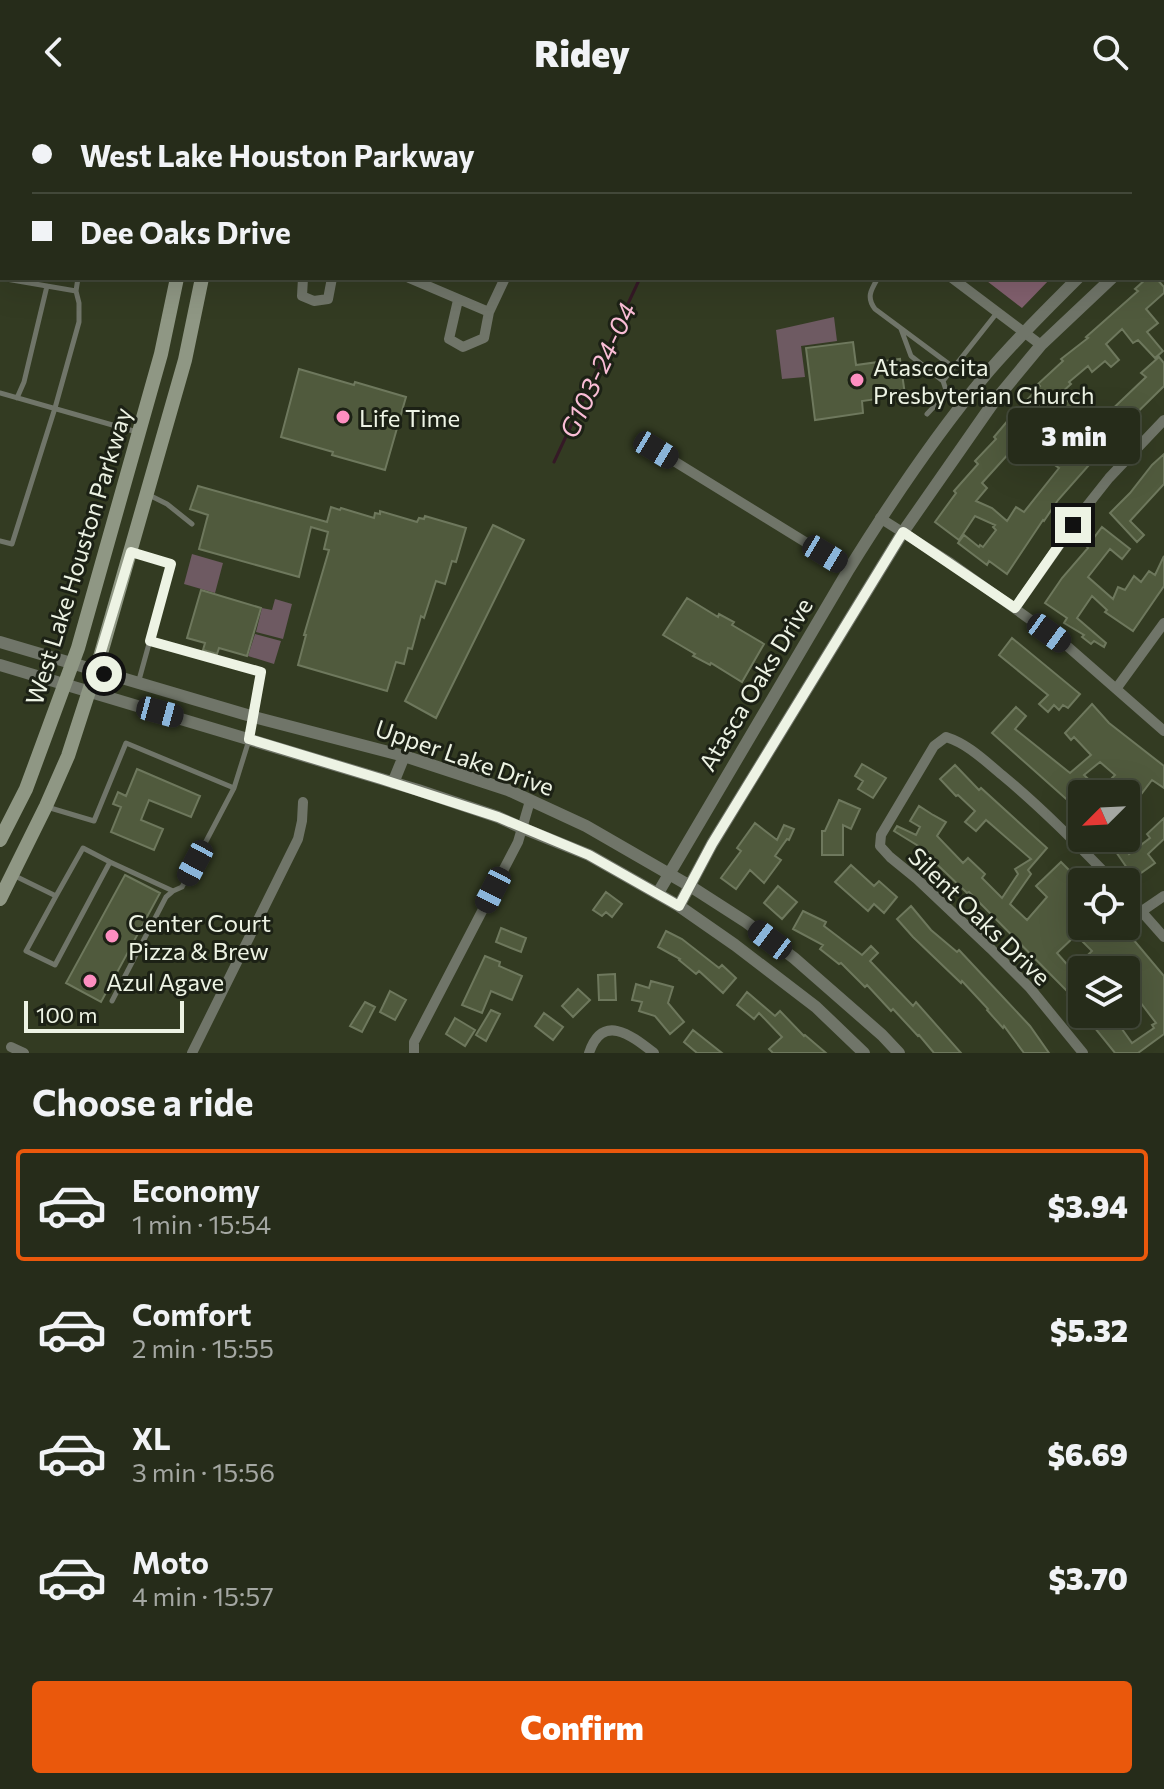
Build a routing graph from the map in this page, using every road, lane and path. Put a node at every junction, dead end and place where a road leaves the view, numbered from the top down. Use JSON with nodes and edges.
{"nodes":[{"id":1,"x":12,"y":280,"type":"edge"},
{"id":2,"x":78,"y":280,"type":"edge"},
{"id":3,"x":177,"y":280,"type":"edge"},
{"id":4,"x":202,"y":280,"type":"edge"},
{"id":5,"x":303,"y":280,"type":"edge"},
{"id":6,"x":332,"y":280,"type":"edge"},
{"id":7,"x":413,"y":280,"type":"edge"},
{"id":8,"x":504,"y":280,"type":"edge"},
{"id":9,"x":877,"y":280,"type":"edge"},
{"id":10,"x":955,"y":280,"type":"edge"},
{"id":11,"x":1076,"y":280,"type":"edge"},
{"id":12,"x":1110,"y":280,"type":"edge"},
{"id":13,"x":47,"y":286,"type":"junction"},
{"id":14,"x":76,"y":291,"type":"junction"},
{"id":15,"x":458,"y":300,"type":"junction"},
{"id":16,"x":489,"y":312,"type":"junction"},
{"id":17,"x":997,"y":313,"type":"junction"},
{"id":18,"x":900,"y":328,"type":"junction"},
{"id":19,"x":1024,"y":333,"type":"junction"},
{"id":20,"x":1041,"y":345,"type":"junction"},
{"id":21,"x":953,"y":367,"type":"junction"},
{"id":22,"x":943,"y":381,"type":"junction"},
{"id":23,"x":0,"y":393,"type":"edge"},
{"id":24,"x":17,"y":398,"type":"junction"},
{"id":25,"x":55,"y":408,"type":"junction"},
{"id":26,"x":927,"y":414,"type":"dead end"},
{"id":27,"x":1164,"y":420,"type":"edge"},
{"id":28,"x":139,"y":433,"type":"junction"},
{"id":29,"x":656,"y":450,"type":"dead end"},
{"id":30,"x":124,"y":487,"type":"junction"},
{"id":31,"x":146,"y":494,"type":"junction"},
{"id":32,"x":880,"y":518,"type":"junction"},
{"id":33,"x":192,"y":524,"type":"dead end"},
{"id":34,"x":903,"y":532,"type":"junction"},
{"id":35,"x":0,"y":541,"type":"edge"},
{"id":36,"x":131,"y":552,"type":"junction"},
{"id":37,"x":849,"y":569,"type":"junction"},
{"id":38,"x":1015,"y":608,"type":"junction"},
{"id":39,"x":1164,"y":623,"type":"edge"},
{"id":40,"x":150,"y":641,"type":"junction"},
{"id":41,"x":0,"y":642,"type":"edge"},
{"id":42,"x":72,"y":664,"type":"junction"},
{"id":43,"x":0,"y":665,"type":"edge"},
{"id":44,"x":95,"y":671,"type":"junction"},
{"id":45,"x":138,"y":683,"type":"junction"},
{"id":46,"x":65,"y":685,"type":"junction"},
{"id":47,"x":1116,"y":689,"type":"junction"},
{"id":48,"x":88,"y":691,"type":"junction"},
{"id":49,"x":254,"y":717,"type":"junction"},
{"id":50,"x":757,"y":725,"type":"junction"},
{"id":51,"x":1164,"y":731,"type":"edge"},
{"id":52,"x":777,"y":737,"type":"junction"},
{"id":53,"x":249,"y":739,"type":"junction"},
{"id":54,"x":404,"y":756,"type":"junction"},
{"id":55,"x":393,"y":783,"type":"junction"},
{"id":56,"x":234,"y":788,"type":"junction"},
{"id":57,"x":530,"y":801,"type":"junction"},
{"id":58,"x":303,"y":802,"type":"dead end"},
{"id":59,"x":46,"y":806,"type":"junction"},
{"id":60,"x":522,"y":828,"type":"junction"},
{"id":61,"x":0,"y":840,"type":"edge"},
{"id":62,"x":110,"y":862,"type":"junction"},
{"id":63,"x":1100,"y":868,"type":"edge"},
{"id":64,"x":6,"y":871,"type":"edge"},
{"id":65,"x":668,"y":873,"type":"junction"},
{"id":66,"x":690,"y":886,"type":"junction"},
{"id":67,"x":173,"y":891,"type":"junction"},
{"id":68,"x":658,"y":893,"type":"junction"},
{"id":69,"x":56,"y":896,"type":"junction"},
{"id":70,"x":1164,"y":896,"type":"edge"},
{"id":71,"x":0,"y":899,"type":"edge"},
{"id":72,"x":679,"y":906,"type":"junction"},
{"id":73,"x":1142,"y":911,"type":"joint"},
{"id":74,"x":1164,"y":937,"type":"edge"},
{"id":75,"x":112,"y":1001,"type":"dead end"},
{"id":76,"x":860,"y":1016,"type":"junction"},
{"id":77,"x":843,"y":1033,"type":"junction"},
{"id":78,"x":11,"y":1047,"type":"dead end"},
{"id":79,"x":24,"y":1053,"type":"edge"},
{"id":80,"x":192,"y":1053,"type":"edge"},
{"id":81,"x":414,"y":1053,"type":"edge"},
{"id":82,"x":589,"y":1053,"type":"edge"},
{"id":83,"x":654,"y":1053,"type":"edge"},
{"id":84,"x":864,"y":1053,"type":"edge"},
{"id":85,"x":899,"y":1053,"type":"edge"},
{"id":86,"x":1083,"y":1053,"type":"edge"}],
"edges":[{"from":1,"to":13,"type":"lane"},
{"from":2,"to":14,"type":"lane"},
{"from":3,"to":28,"type":"main road","name":"West Lake Houston Parkway"},
{"from":4,"to":31,"type":"main road","name":"West Lake Houston Parkway"},
{"from":5,"to":6,"type":"street"},
{"from":7,"to":15,"type":"street"},
{"from":8,"to":16,"type":"street"},
{"from":9,"to":18,"type":"lane"},
{"from":10,"to":17,"type":"street"},
{"from":11,"to":19,"type":"street","name":"Atasca Oaks Drive"},
{"from":12,"to":20,"type":"street","name":"Atasca Oaks Drive"},
{"from":13,"to":14,"type":"lane"},
{"from":13,"to":24,"type":"lane"},
{"from":14,"to":25,"type":"lane"},
{"from":15,"to":16,"type":"street"},
{"from":15,"to":16,"type":"street"},
{"from":17,"to":19,"type":"street"},
{"from":17,"to":21,"type":"lane"},
{"from":18,"to":21,"type":"lane"},
{"from":18,"to":22,"type":"lane"},
{"from":19,"to":20,"type":"street"},
{"from":19,"to":32,"type":"street","name":"Atasca Oaks Drive"},
{"from":20,"to":34,"type":"street","name":"Atasca Oaks Drive"},
{"from":21,"to":22,"type":"lane"},
{"from":22,"to":26,"type":"lane"},
{"from":23,"to":24,"type":"lane"},
{"from":24,"to":25,"type":"lane"},
{"from":25,"to":28,"type":"lane"},
{"from":25,"to":35,"type":"lane"},
{"from":27,"to":38,"type":"street"},
{"from":28,"to":30,"type":"main road","name":"West Lake Houston Parkway"},
{"from":29,"to":37,"type":"street"},
{"from":30,"to":31,"type":"main road"},
{"from":30,"to":42,"type":"main road","name":"West Lake Houston Parkway"},
{"from":31,"to":33,"type":"lane"},
{"from":31,"to":36,"type":"main road","name":"West Lake Houston Parkway"},
{"from":32,"to":34,"type":"street"},
{"from":32,"to":37,"type":"street","name":"Atasca Oaks Drive"},
{"from":34,"to":38,"type":"street"},
{"from":34,"to":52,"type":"street","name":"Atasca Oaks Drive"},
{"from":36,"to":40,"type":"lane"},
{"from":36,"to":44,"type":"main road","name":"West Lake Houston Parkway"},
{"from":37,"to":50,"type":"street","name":"Atasca Oaks Drive"},
{"from":38,"to":47,"type":"street"},
{"from":39,"to":47,"type":"street"},
{"from":40,"to":45,"type":"lane"},
{"from":40,"to":49,"type":"lane"},
{"from":41,"to":42,"type":"street","name":"Upper Lake Drive"},
{"from":42,"to":44,"type":"street","name":"Upper Lake Drive"},
{"from":42,"to":46,"type":"main road","name":"West Lake Houston Parkway"},
{"from":43,"to":46,"type":"street","name":"Upper Lake Drive"},
{"from":44,"to":45,"type":"street","name":"Upper Lake Drive"},
{"from":44,"to":48,"type":"main road","name":"West Lake Houston Parkway"},
{"from":45,"to":49,"type":"street","name":"Upper Lake Drive"},
{"from":46,"to":48,"type":"street","name":"Upper Lake Drive"},
{"from":46,"to":61,"type":"main road","name":"West Lake Houston Parkway"},
{"from":47,"to":51,"type":"street"},
{"from":48,"to":53,"type":"street","name":"Upper Lake Drive"},
{"from":48,"to":59,"type":"main road","name":"West Lake Houston Parkway"},
{"from":49,"to":53,"type":"street"},
{"from":49,"to":54,"type":"street","name":"Upper Lake Drive"},
{"from":50,"to":52,"type":"street"},
{"from":50,"to":65,"type":"street","name":"Atasca Oaks Drive"},
{"from":52,"to":66,"type":"street","name":"Atasca Oaks Drive"},
{"from":53,"to":55,"type":"street","name":"Upper Lake Drive"},
{"from":53,"to":56,"type":"lane"},
{"from":54,"to":55,"type":"street"},
{"from":54,"to":57,"type":"street","name":"Upper Lake Drive"},
{"from":55,"to":60,"type":"street","name":"Upper Lake Drive"},
{"from":56,"to":59,"type":"lane"},
{"from":56,"to":67,"type":"lane"},
{"from":57,"to":60,"type":"street"},
{"from":57,"to":65,"type":"street","name":"Upper Lake Drive"},
{"from":58,"to":80,"type":"street"},
{"from":59,"to":64,"type":"main road","name":"West Lake Houston Parkway"},
{"from":60,"to":68,"type":"street","name":"Upper Lake Drive"},
{"from":60,"to":81,"type":"street"},
{"from":62,"to":67,"type":"lane"},
{"from":62,"to":69,"type":"lane"},
{"from":62,"to":69,"type":"lane"},
{"from":63,"to":86,"type":"street","name":"Silent Oaks Drive"},
{"from":64,"to":69,"type":"lane"},
{"from":64,"to":71,"type":"main road","name":"West Lake Houston Parkway"},
{"from":65,"to":66,"type":"street","name":"Upper Lake Drive"},
{"from":65,"to":68,"type":"street","name":"Atasca Oaks Drive"},
{"from":66,"to":72,"type":"street","name":"Atasca Oaks Drive"},
{"from":66,"to":76,"type":"street","name":"Upper Lake Drive"},
{"from":67,"to":75,"type":"lane"},
{"from":68,"to":72,"type":"street","name":"Upper Lake Drive"},
{"from":70,"to":73,"type":"street"},
{"from":72,"to":77,"type":"street","name":"Upper Lake Drive"},
{"from":73,"to":74,"type":"street"},
{"from":76,"to":77,"type":"street"},
{"from":76,"to":85,"type":"street","name":"Upper Lake Drive"},
{"from":77,"to":84,"type":"street","name":"Upper Lake Drive"},
{"from":78,"to":79,"type":"street"},
{"from":82,"to":83,"type":"street"}]}
